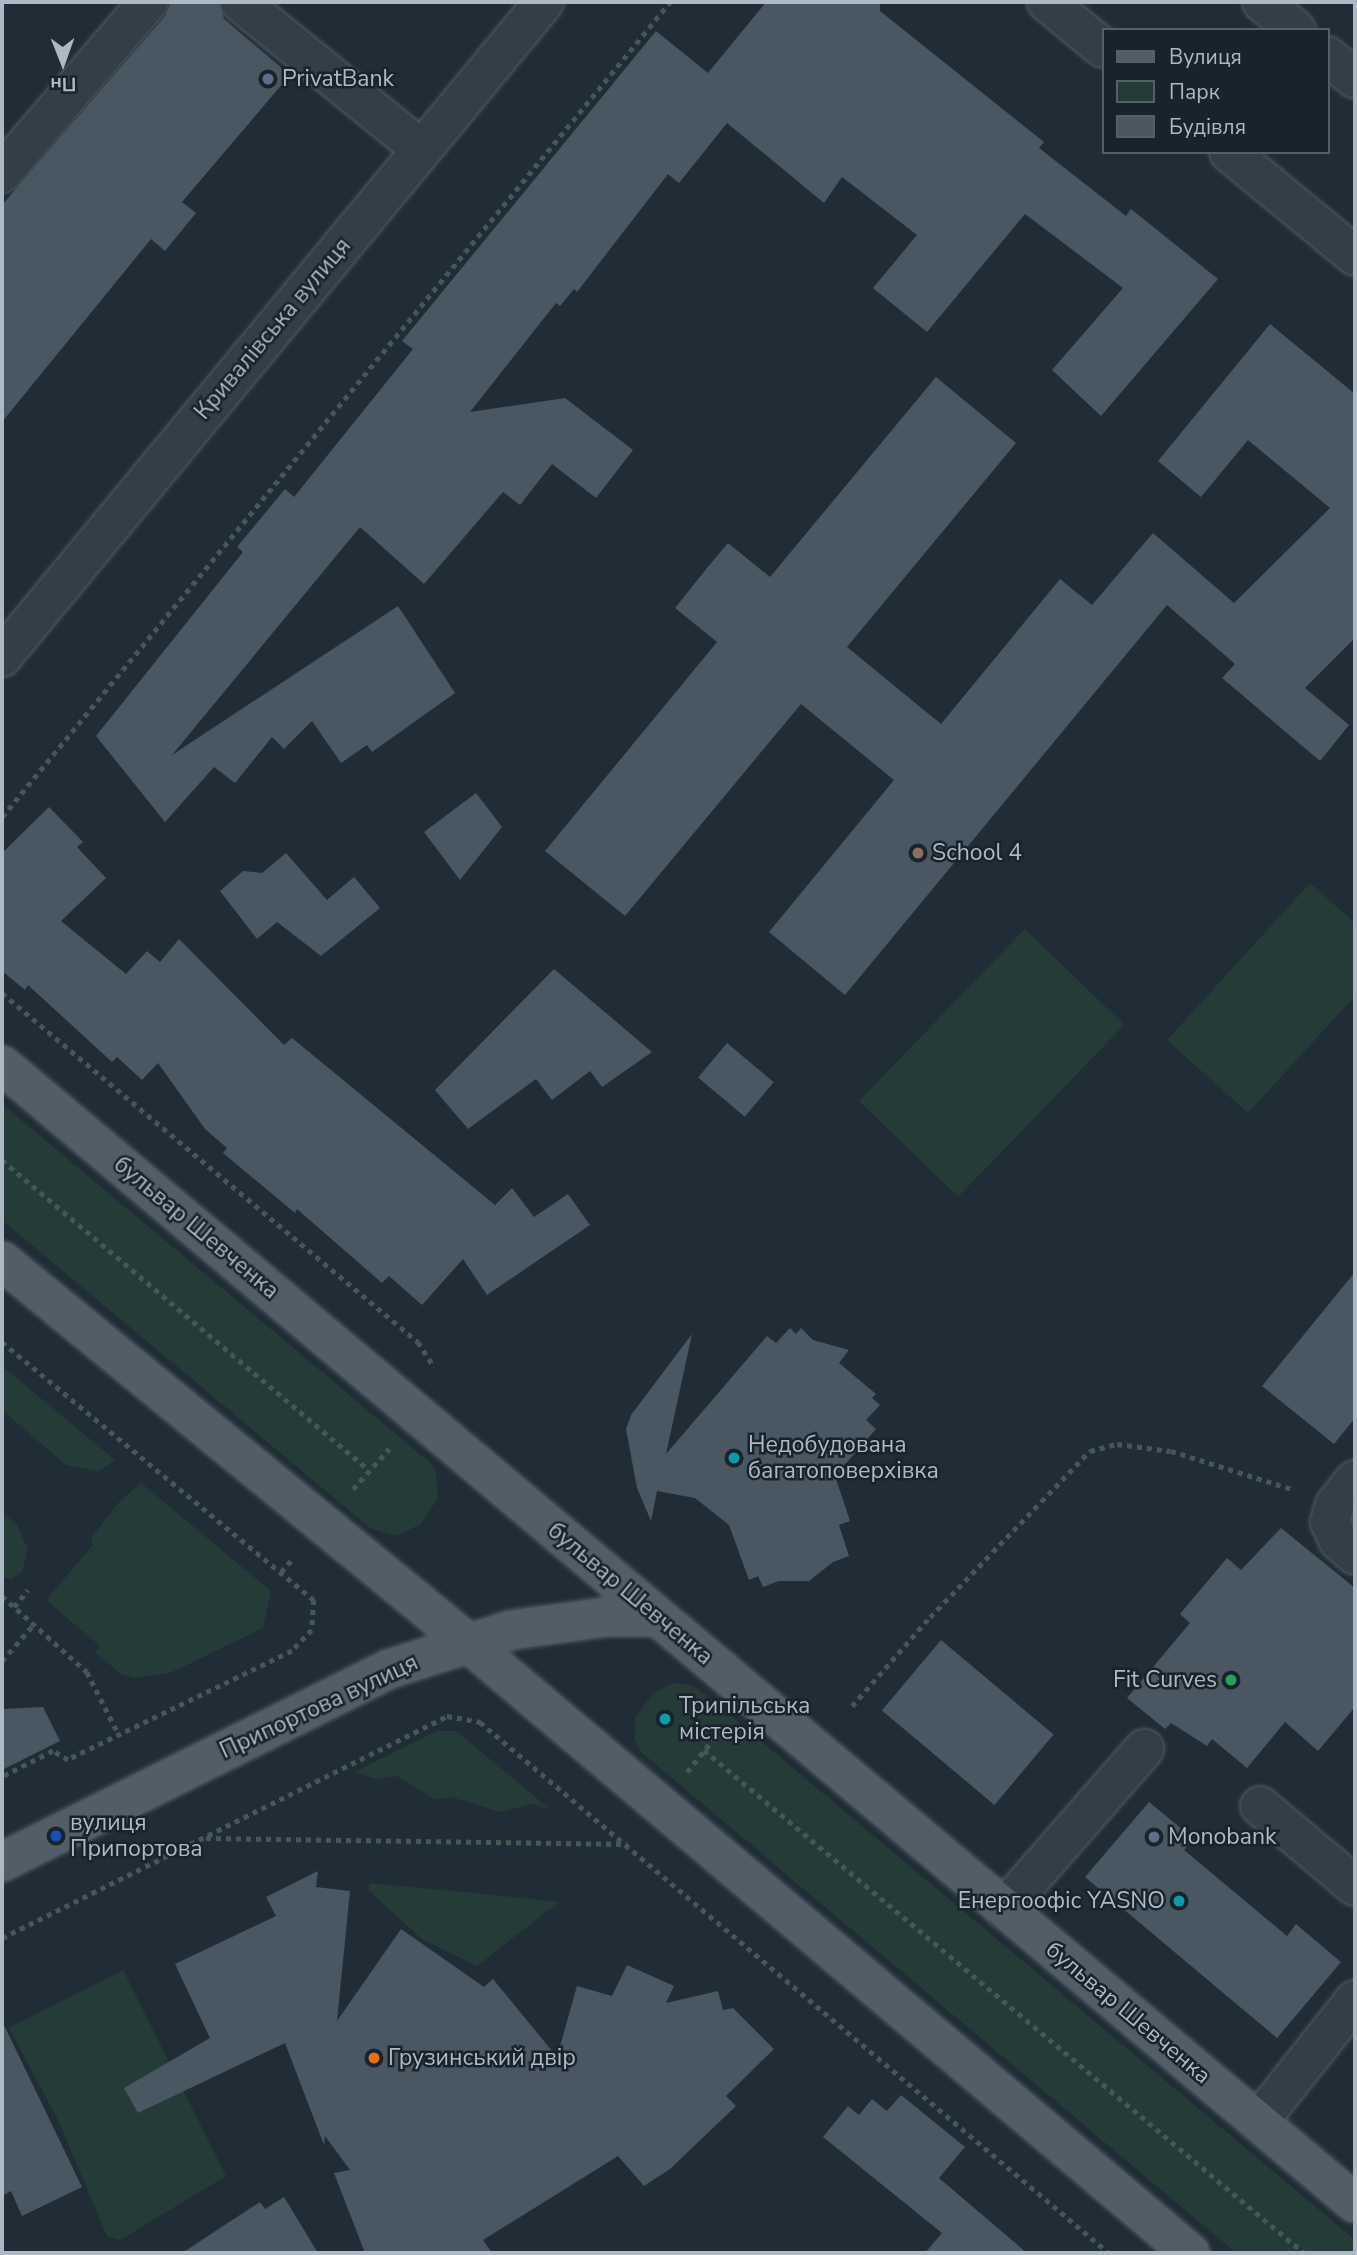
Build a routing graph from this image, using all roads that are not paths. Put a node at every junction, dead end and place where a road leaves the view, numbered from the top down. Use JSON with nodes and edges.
{"nodes":[{"id":1,"x":148,"y":2,"type":"edge"},
{"id":2,"x":240,"y":2,"type":"edge"},
{"id":3,"x":544,"y":2,"type":"edge"},
{"id":4,"x":1047,"y":2,"type":"edge"},
{"id":5,"x":1262,"y":2,"type":"edge"},
{"id":6,"x":1294,"y":28,"type":"edge"},
{"id":7,"x":1102,"y":47,"type":"edge"},
{"id":8,"x":1329,"y":58,"type":"edge"},
{"id":9,"x":1355,"y":79,"type":"edge"},
{"id":10,"x":421,"y":149,"type":"junction"},
{"id":11,"x":1231,"y":154,"type":"edge"},
{"id":12,"x":2,"y":173,"type":"edge"},
{"id":13,"x":1355,"y":257,"type":"edge"},
{"id":14,"x":6,"y":641,"type":"edge"},
{"id":15,"x":2,"y":1065,"type":"edge"},
{"id":16,"x":2,"y":1261,"type":"edge"},
{"id":17,"x":1345,"y":1492,"type":"edge"},
{"id":18,"x":1355,"y":1555,"type":"edge"},
{"id":19,"x":656,"y":1617,"type":"junction"},
{"id":20,"x":467,"y":1642,"type":"junction"},
{"id":21,"x":1144,"y":1749,"type":"dead end"},
{"id":22,"x":1260,"y":1806,"type":"dead end"},
{"id":23,"x":2,"y":1863,"type":"edge"},
{"id":24,"x":1355,"y":1886,"type":"edge"},
{"id":25,"x":1004,"y":1909,"type":"junction"},
{"id":26,"x":1355,"y":2000,"type":"edge"},
{"id":27,"x":1258,"y":2122,"type":"junction"},
{"id":28,"x":1355,"y":2203,"type":"edge"},
{"id":29,"x":1190,"y":2253,"type":"edge"}],
"edges":[{"from":1,"to":12,"type":"street"},
{"from":2,"to":10,"type":"street"},
{"from":3,"to":10,"type":"street","name":"Кривалівська вулиця"},
{"from":4,"to":7,"type":"street"},
{"from":5,"to":6,"type":"street"},
{"from":8,"to":9,"type":"street"},
{"from":10,"to":14,"type":"street","name":"Кривалівська вулиця"},
{"from":11,"to":13,"type":"street"},
{"from":15,"to":19,"type":"main road","name":"бульвар Шевченка"},
{"from":16,"to":20,"type":"main road"},
{"from":17,"to":18,"type":"street"},
{"from":19,"to":20,"type":"main road","name":"Припортова вулиця"},
{"from":19,"to":25,"type":"main road","name":"бульвар Шевченка"},
{"from":20,"to":23,"type":"main road","name":"Припортова вулиця"},
{"from":20,"to":29,"type":"main road"},
{"from":21,"to":25,"type":"street"},
{"from":22,"to":24,"type":"street"},
{"from":25,"to":27,"type":"main road","name":"бульвар Шевченка"},
{"from":26,"to":27,"type":"street"},
{"from":27,"to":28,"type":"main road","name":"бульвар Шевченка"}]}
